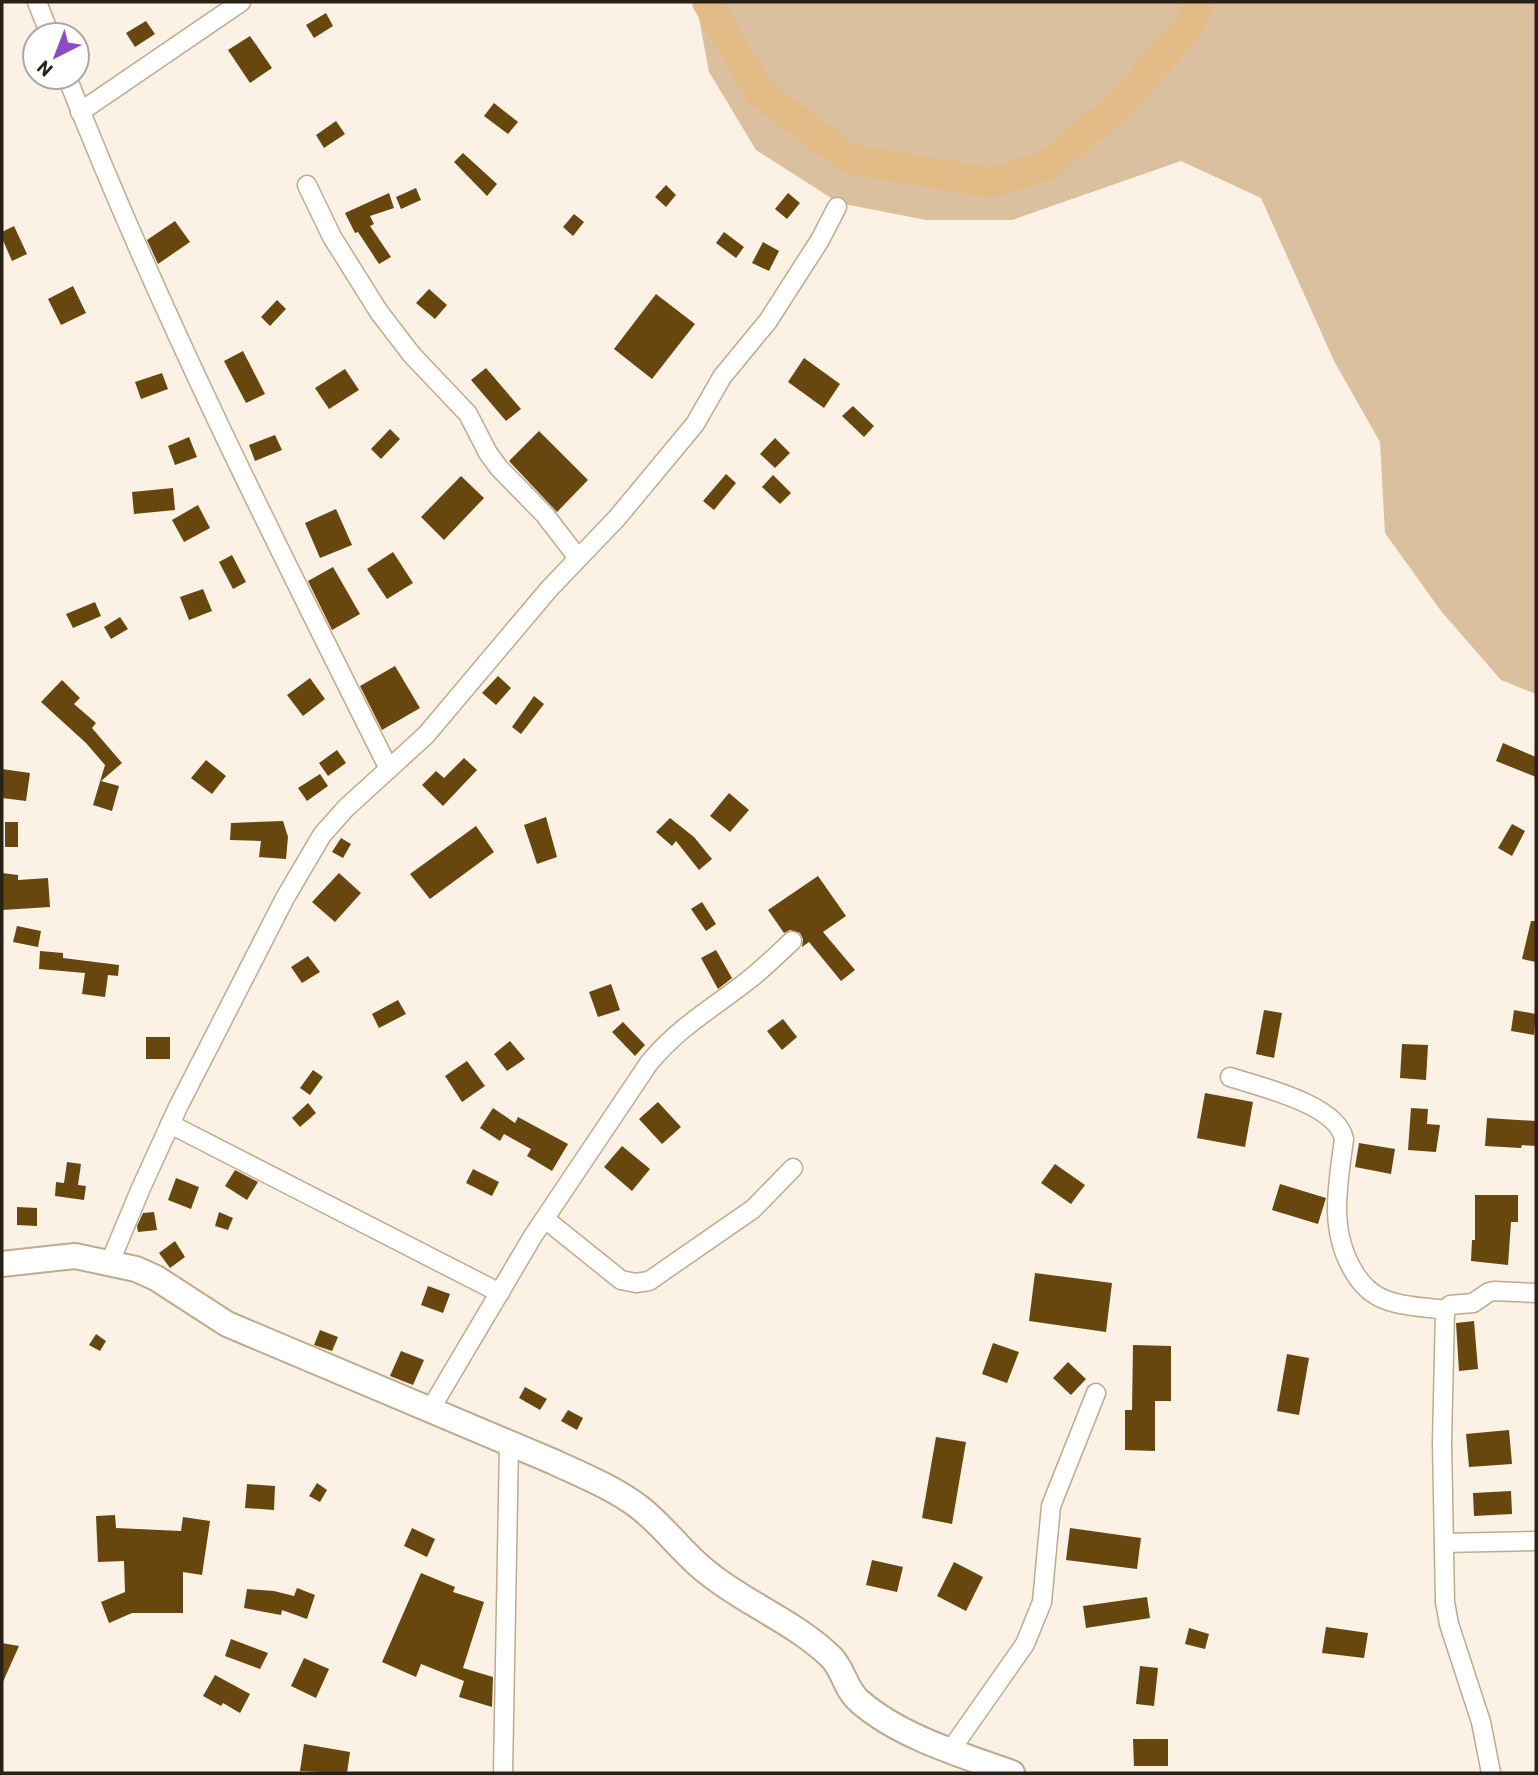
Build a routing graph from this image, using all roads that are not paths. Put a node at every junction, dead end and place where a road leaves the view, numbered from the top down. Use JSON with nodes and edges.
{"nodes":[{"id":1,"x":37,"y":2,"type":"edge"},
{"id":2,"x":241,"y":2,"type":"edge"},
{"id":3,"x":44,"y":21,"type":"edge"},
{"id":4,"x":72,"y":91,"type":"edge"},
{"id":5,"x":80,"y":111,"type":"junction"},
{"id":6,"x":307,"y":185,"type":"dead end"},
{"id":7,"x":837,"y":207,"type":"dead end"},
{"id":8,"x":578,"y":558,"type":"junction"},
{"id":9,"x":389,"y":769,"type":"junction"},
{"id":10,"x":792,"y":941,"type":"dead end"},
{"id":11,"x":1230,"y":1077,"type":"dead end"},
{"id":12,"x":170,"y":1124,"type":"junction"},
{"id":13,"x":793,"y":1168,"type":"dead end"},
{"id":14,"x":545,"y":1219,"type":"junction"},
{"id":15,"x":110,"y":1262,"type":"junction"},
{"id":16,"x":2,"y":1264,"type":"edge"},
{"id":17,"x":499,"y":1293,"type":"junction"},
{"id":18,"x":1536,"y":1293,"type":"edge"},
{"id":19,"x":1445,"y":1310,"type":"junction"},
{"id":20,"x":1096,"y":1394,"type":"dead end"},
{"id":21,"x":430,"y":1410,"type":"junction"},
{"id":22,"x":509,"y":1444,"type":"junction"},
{"id":23,"x":1536,"y":1541,"type":"edge"},
{"id":24,"x":1444,"y":1543,"type":"junction"},
{"id":25,"x":950,"y":1751,"type":"junction"},
{"id":26,"x":503,"y":1773,"type":"edge"},
{"id":27,"x":1012,"y":1773,"type":"edge"},
{"id":28,"x":1491,"y":1773,"type":"edge"}],
"edges":[{"from":1,"to":3,"type":"street"},
{"from":2,"to":5,"type":"street"},
{"from":4,"to":5,"type":"street"},
{"from":5,"to":9,"type":"street"},
{"from":6,"to":8,"type":"street"},
{"from":7,"to":8,"type":"street"},
{"from":8,"to":9,"type":"street"},
{"from":9,"to":12,"type":"street"},
{"from":10,"to":14,"type":"street"},
{"from":11,"to":19,"type":"street"},
{"from":12,"to":15,"type":"street"},
{"from":12,"to":17,"type":"street"},
{"from":13,"to":14,"type":"street"},
{"from":14,"to":17,"type":"street"},
{"from":15,"to":16,"type":"main road"},
{"from":15,"to":21,"type":"main road"},
{"from":17,"to":21,"type":"street"},
{"from":18,"to":19,"type":"street"},
{"from":19,"to":24,"type":"street"},
{"from":20,"to":25,"type":"street"},
{"from":21,"to":22,"type":"main road"},
{"from":22,"to":25,"type":"main road"},
{"from":22,"to":26,"type":"street"},
{"from":23,"to":24,"type":"street"},
{"from":24,"to":28,"type":"street"},
{"from":25,"to":27,"type":"main road"}]}
